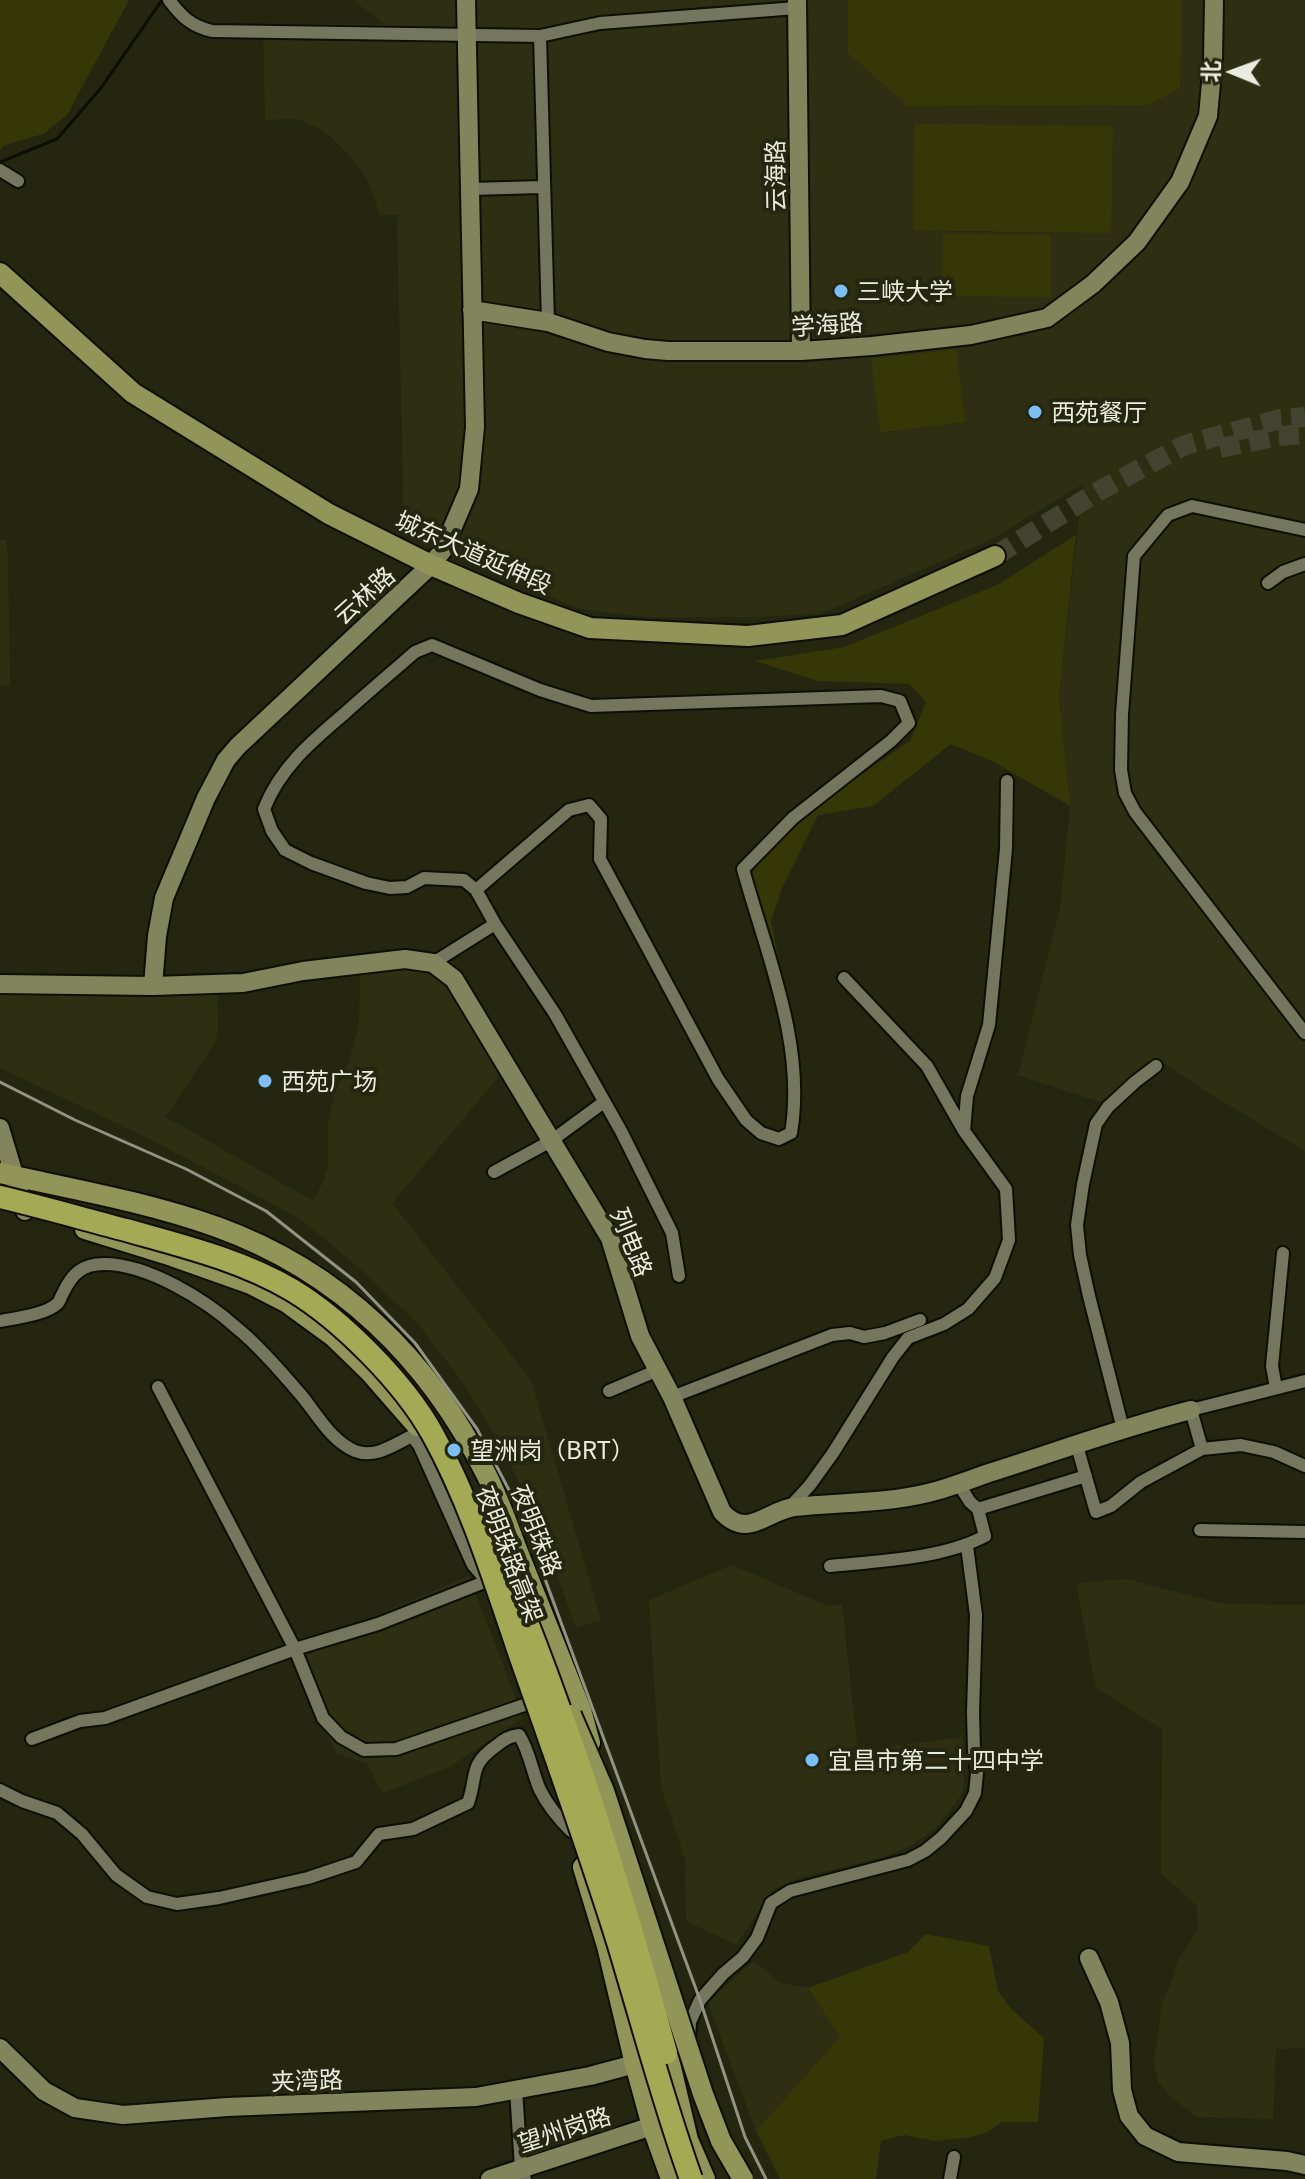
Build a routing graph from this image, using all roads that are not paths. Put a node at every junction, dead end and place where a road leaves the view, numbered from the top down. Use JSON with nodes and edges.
{"nodes":[{"id":1,"x":169,"y":0,"type":"edge"},
{"id":2,"x":466,"y":0,"type":"edge"},
{"id":3,"x":1214,"y":0,"type":"edge"},
{"id":4,"x":797,"y":4,"type":"edge"},
{"id":5,"x":467,"y":33,"type":"junction"},
{"id":6,"x":540,"y":36,"type":"junction"},
{"id":7,"x":0,"y":170,"type":"edge"},
{"id":8,"x":18,"y":181,"type":"dead end"},
{"id":9,"x":543,"y":187,"type":"junction"},
{"id":10,"x":470,"y":189,"type":"junction"},
{"id":11,"x":0,"y":273,"type":"edge"},
{"id":12,"x":0,"y":287,"type":"edge"},
{"id":13,"x":472,"y":310,"type":"junction"},
{"id":14,"x":548,"y":322,"type":"junction"},
{"id":15,"x":801,"y":351,"type":"junction"},
{"id":16,"x":1305,"y":530,"type":"edge"},
{"id":17,"x":995,"y":561,"type":"tunnel mouth"},
{"id":18,"x":1305,"y":564,"type":"edge"},
{"id":19,"x":429,"y":568,"type":"junction"},
{"id":20,"x":1268,"y":583,"type":"dead end"},
{"id":21,"x":1007,"y":781,"type":"dead end"},
{"id":22,"x":476,"y":890,"type":"junction"},
{"id":23,"x":495,"y":924,"type":"junction"},
{"id":24,"x":433,"y":963,"type":"junction"},
{"id":25,"x":844,"y":978,"type":"dead end"},
{"id":26,"x":0,"y":984,"type":"edge"},
{"id":27,"x":153,"y":986,"type":"junction"},
{"id":28,"x":1305,"y":1033,"type":"edge"},
{"id":29,"x":1156,"y":1066,"type":"dead end"},
{"id":30,"x":604,"y":1102,"type":"junction"},
{"id":31,"x":0,"y":1128,"type":"edge"},
{"id":32,"x":964,"y":1131,"type":"junction"},
{"id":33,"x":551,"y":1141,"type":"junction"},
{"id":34,"x":494,"y":1172,"type":"dead end"},
{"id":35,"x":4,"y":1174,"type":"edge"},
{"id":36,"x":10,"y":1206,"type":"edge"},
{"id":37,"x":1283,"y":1253,"type":"dead end"},
{"id":38,"x":679,"y":1276,"type":"dead end"},
{"id":39,"x":920,"y":1320,"type":"dead end"},
{"id":40,"x":0,"y":1321,"type":"edge"},
{"id":41,"x":658,"y":1370,"type":"junction"},
{"id":42,"x":1305,"y":1381,"type":"edge"},
{"id":43,"x":158,"y":1387,"type":"dead end"},
{"id":44,"x":1276,"y":1388,"type":"junction"},
{"id":45,"x":609,"y":1391,"type":"dead end"},
{"id":46,"x":672,"y":1397,"type":"junction"},
{"id":47,"x":1191,"y":1410,"type":"junction"},
{"id":48,"x":1123,"y":1429,"type":"junction"},
{"id":49,"x":1077,"y":1446,"type":"junction"},
{"id":50,"x":1202,"y":1449,"type":"junction"},
{"id":51,"x":1305,"y":1466,"type":"edge"},
{"id":52,"x":1086,"y":1476,"type":"junction"},
{"id":53,"x":958,"y":1483,"type":"junction"},
{"id":54,"x":789,"y":1508,"type":"junction"},
{"id":55,"x":978,"y":1509,"type":"junction"},
{"id":56,"x":1200,"y":1530,"type":"dead end"},
{"id":57,"x":1305,"y":1532,"type":"edge"},
{"id":58,"x":967,"y":1546,"type":"junction"},
{"id":59,"x":830,"y":1566,"type":"dead end"},
{"id":60,"x":487,"y":1581,"type":"junction"},
{"id":61,"x":528,"y":1622,"type":"junction"},
{"id":62,"x":295,"y":1649,"type":"junction"},
{"id":63,"x":527,"y":1704,"type":"junction"},
{"id":64,"x":32,"y":1739,"type":"dead end"},
{"id":65,"x":0,"y":1790,"type":"edge"},
{"id":66,"x":571,"y":1831,"type":"junction"},
{"id":67,"x":1089,"y":1958,"type":"dead end"},
{"id":68,"x":0,"y":2048,"type":"edge"},
{"id":69,"x":666,"y":2053,"type":"junction"},
{"id":70,"x":635,"y":2064,"type":"junction"},
{"id":71,"x":516,"y":2089,"type":"junction"},
{"id":72,"x":679,"y":2104,"type":"junction"},
{"id":73,"x":652,"y":2126,"type":"junction"},
{"id":74,"x":695,"y":2155,"type":"junction"},
{"id":75,"x":954,"y":2157,"type":"dead end"},
{"id":76,"x":1305,"y":2165,"type":"edge"},
{"id":77,"x":523,"y":2173,"type":"edge"},
{"id":78,"x":490,"y":2179,"type":"edge"},
{"id":79,"x":671,"y":2179,"type":"edge"},
{"id":80,"x":691,"y":2179,"type":"edge"},
{"id":81,"x":705,"y":2179,"type":"edge"},
{"id":82,"x":713,"y":2179,"type":"edge"},
{"id":83,"x":743,"y":2179,"type":"edge"},
{"id":84,"x":950,"y":2179,"type":"edge"}],
"edges":[{"from":1,"to":5,"type":"street"},
{"from":2,"to":5,"type":"street","name":"云林路"},
{"from":3,"to":15,"type":"street","name":"学海路"},
{"from":4,"to":6,"type":"street"},
{"from":4,"to":15,"type":"street","name":"云海路"},
{"from":5,"to":6,"type":"street"},
{"from":5,"to":10,"type":"street","name":"云林路"},
{"from":6,"to":9,"type":"street"},
{"from":7,"to":8,"type":"street"},
{"from":9,"to":10,"type":"street"},
{"from":9,"to":14,"type":"street"},
{"from":10,"to":13,"type":"street","name":"云林路"},
{"from":11,"to":19,"type":"main road","name":"城东大道延伸段"},
{"from":12,"to":19,"type":"main road","name":"城东大道延伸段"},
{"from":13,"to":14,"type":"street","name":"学海路"},
{"from":13,"to":19,"type":"street","name":"云林路"},
{"from":14,"to":15,"type":"street","name":"学海路"},
{"from":16,"to":28,"type":"street"},
{"from":17,"to":19,"type":"main road","name":"城东大道延伸段"},
{"from":18,"to":20,"type":"street"},
{"from":19,"to":27,"type":"street","name":"云林路"},
{"from":21,"to":32,"type":"street"},
{"from":22,"to":22,"type":"street"},
{"from":22,"to":23,"type":"street"},
{"from":23,"to":24,"type":"street"},
{"from":23,"to":30,"type":"street"},
{"from":24,"to":27,"type":"street"},
{"from":24,"to":33,"type":"street","name":"列电路"},
{"from":25,"to":32,"type":"street"},
{"from":26,"to":27,"type":"street"},
{"from":29,"to":48,"type":"street"},
{"from":30,"to":33,"type":"street"},
{"from":30,"to":38,"type":"street"},
{"from":31,"to":35,"type":"street"},
{"from":32,"to":54,"type":"street"},
{"from":33,"to":34,"type":"street"},
{"from":33,"to":41,"type":"street","name":"列电路"},
{"from":35,"to":36,"type":"street"},
{"from":35,"to":61,"type":"highway","name":"夜明珠路高架","bridge":true},
{"from":35,"to":69,"type":"main road","name":"夜明珠路"},
{"from":36,"to":60,"type":"main road"},
{"from":36,"to":80,"type":"highway","name":"夜明珠路高架","bridge":true},
{"from":37,"to":44,"type":"street"},
{"from":39,"to":46,"type":"street"},
{"from":40,"to":60,"type":"street"},
{"from":41,"to":45,"type":"street"},
{"from":41,"to":46,"type":"street","name":"列电路"},
{"from":42,"to":44,"type":"street"},
{"from":43,"to":62,"type":"street"},
{"from":44,"to":47,"type":"street"},
{"from":46,"to":54,"type":"street","name":"列电路"},
{"from":47,"to":48,"type":"street","name":"列电路"},
{"from":47,"to":50,"type":"street"},
{"from":48,"to":49,"type":"street","name":"列电路"},
{"from":49,"to":52,"type":"street"},
{"from":49,"to":53,"type":"street","name":"列电路"},
{"from":50,"to":51,"type":"street"},
{"from":50,"to":52,"type":"street"},
{"from":52,"to":55,"type":"street"},
{"from":53,"to":54,"type":"street","name":"列电路"},
{"from":53,"to":55,"type":"street"},
{"from":55,"to":58,"type":"street"},
{"from":56,"to":57,"type":"street"},
{"from":58,"to":59,"type":"street"},
{"from":58,"to":72,"type":"street"},
{"from":60,"to":62,"type":"street"},
{"from":60,"to":63,"type":"main road"},
{"from":61,"to":69,"type":"highway","name":"夜明珠路高架","bridge":true},
{"from":61,"to":83,"type":"main road","bridge":true},
{"from":62,"to":63,"type":"street"},
{"from":62,"to":64,"type":"street"},
{"from":63,"to":66,"type":"main road"},
{"from":65,"to":66,"type":"street"},
{"from":66,"to":70,"type":"main road"},
{"from":67,"to":76,"type":"street"},
{"from":68,"to":71,"type":"street","name":"夹湾路"},
{"from":69,"to":72,"type":"main road","name":"夜明珠路"},
{"from":70,"to":71,"type":"street","name":"夹湾路"},
{"from":70,"to":73,"type":"main road"},
{"from":71,"to":77,"type":"street"},
{"from":72,"to":74,"type":"main road","name":"夜明珠路"},
{"from":73,"to":77,"type":"street","name":"望州岗路"},
{"from":73,"to":79,"type":"main road"},
{"from":74,"to":81,"type":"main road","name":"夜明珠路"},
{"from":74,"to":82,"type":"street"},
{"from":75,"to":84,"type":"street"},
{"from":77,"to":78,"type":"street","name":"望州岗路"}]}
